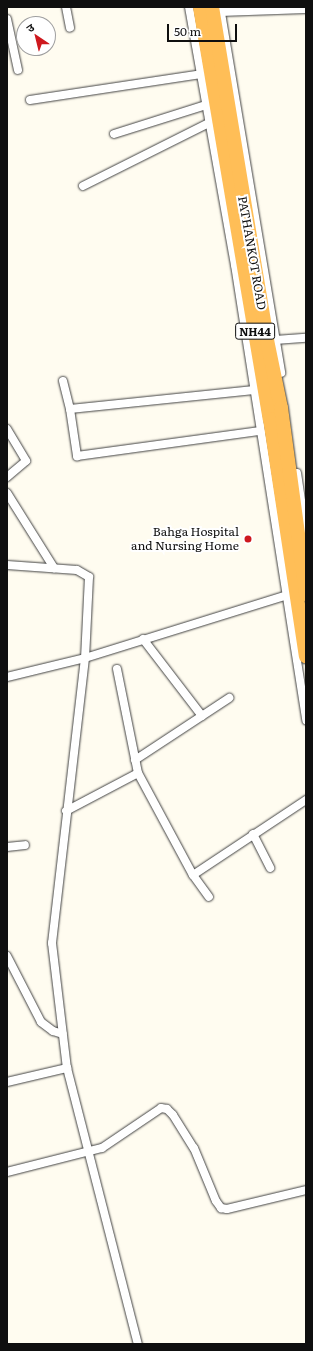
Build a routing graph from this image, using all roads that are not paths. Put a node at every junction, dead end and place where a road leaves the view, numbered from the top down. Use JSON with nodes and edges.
{"nodes":[{"id":1,"x":66,"y":7,"type":"edge"},
{"id":2,"x":189,"y":7,"type":"edge"},
{"id":3,"x":200,"y":7,"type":"edge"},
{"id":4,"x":269,"y":8,"type":"edge"},
{"id":5,"x":217,"y":9,"type":"edge"},
{"id":6,"x":306,"y":9,"type":"edge"},
{"id":7,"x":7,"y":18,"type":"edge"},
{"id":8,"x":70,"y":28,"type":"dead end"},
{"id":9,"x":18,"y":70,"type":"dead end"},
{"id":10,"x":201,"y":74,"type":"junction"},
{"id":11,"x":30,"y":100,"type":"dead end"},
{"id":12,"x":206,"y":105,"type":"junction"},
{"id":13,"x":209,"y":123,"type":"junction"},
{"id":14,"x":114,"y":134,"type":"dead end"},
{"id":15,"x":83,"y":186,"type":"dead end"},
{"id":16,"x":306,"y":338,"type":"edge"},
{"id":17,"x":275,"y":340,"type":"junction"},
{"id":18,"x":63,"y":381,"type":"dead end"},
{"id":19,"x":254,"y":390,"type":"junction"},
{"id":20,"x":70,"y":409,"type":"junction"},
{"id":21,"x":7,"y":429,"type":"edge"},
{"id":22,"x":260,"y":431,"type":"junction"},
{"id":23,"x":7,"y":477,"type":"edge"},
{"id":24,"x":7,"y":493,"type":"edge"},
{"id":25,"x":306,"y":534,"type":"edge"},
{"id":26,"x":7,"y":565,"type":"edge"},
{"id":27,"x":54,"y":568,"type":"junction"},
{"id":28,"x":296,"y":594,"type":"edge"},
{"id":29,"x":143,"y":639,"type":"junction"},
{"id":30,"x":306,"y":656,"type":"edge"},
{"id":31,"x":85,"y":658,"type":"junction"},
{"id":32,"x":117,"y":669,"type":"dead end"},
{"id":33,"x":7,"y":677,"type":"edge"},
{"id":34,"x":229,"y":698,"type":"dead end"},
{"id":35,"x":202,"y":716,"type":"junction"},
{"id":36,"x":306,"y":720,"type":"edge"},
{"id":37,"x":135,"y":760,"type":"junction"},
{"id":38,"x":138,"y":773,"type":"junction"},
{"id":39,"x":306,"y":800,"type":"edge"},
{"id":40,"x":66,"y":811,"type":"junction"},
{"id":41,"x":253,"y":834,"type":"junction"},
{"id":42,"x":25,"y":846,"type":"dead end"},
{"id":43,"x":7,"y":847,"type":"edge"},
{"id":44,"x":270,"y":868,"type":"dead end"},
{"id":45,"x":193,"y":875,"type":"junction"},
{"id":46,"x":209,"y":897,"type":"dead end"},
{"id":47,"x":7,"y":956,"type":"edge"},
{"id":48,"x":63,"y":1034,"type":"junction"},
{"id":49,"x":67,"y":1068,"type":"junction"},
{"id":50,"x":7,"y":1082,"type":"edge"},
{"id":51,"x":88,"y":1153,"type":"junction"},
{"id":52,"x":7,"y":1172,"type":"edge"},
{"id":53,"x":306,"y":1190,"type":"edge"},
{"id":54,"x":138,"y":1344,"type":"edge"}],
"edges":[{"from":1,"to":8,"type":"street"},
{"from":2,"to":10,"type":"street"},
{"from":3,"to":28,"type":"highway","number":"NH44"},
{"from":4,"to":5,"type":"street"},
{"from":4,"to":6,"type":"street"},
{"from":5,"to":17,"type":"street"},
{"from":5,"to":28,"type":"highway","name":"PATHANKOT ROAD","number":"NH44"},
{"from":7,"to":9,"type":"street"},
{"from":10,"to":11,"type":"street"},
{"from":10,"to":12,"type":"street"},
{"from":12,"to":13,"type":"street"},
{"from":12,"to":14,"type":"street"},
{"from":13,"to":15,"type":"street"},
{"from":13,"to":19,"type":"street"},
{"from":16,"to":17,"type":"street"},
{"from":17,"to":25,"type":"street"},
{"from":18,"to":20,"type":"street"},
{"from":19,"to":20,"type":"street"},
{"from":19,"to":22,"type":"street"},
{"from":20,"to":22,"type":"street"},
{"from":21,"to":23,"type":"street"},
{"from":22,"to":28,"type":"street"},
{"from":24,"to":27,"type":"street"},
{"from":26,"to":27,"type":"street"},
{"from":27,"to":31,"type":"street"},
{"from":28,"to":29,"type":"street"},
{"from":28,"to":30,"type":"highway","number":"NH44"},
{"from":28,"to":36,"type":"street"},
{"from":29,"to":31,"type":"street"},
{"from":29,"to":35,"type":"street"},
{"from":31,"to":33,"type":"street"},
{"from":31,"to":40,"type":"street"},
{"from":32,"to":37,"type":"street"},
{"from":34,"to":35,"type":"street"},
{"from":35,"to":37,"type":"street"},
{"from":37,"to":38,"type":"street"},
{"from":38,"to":40,"type":"street"},
{"from":38,"to":45,"type":"street"},
{"from":39,"to":41,"type":"street"},
{"from":40,"to":48,"type":"street"},
{"from":41,"to":44,"type":"street"},
{"from":41,"to":45,"type":"street"},
{"from":42,"to":43,"type":"street"},
{"from":45,"to":46,"type":"street"},
{"from":47,"to":48,"type":"street"},
{"from":48,"to":49,"type":"street"},
{"from":49,"to":50,"type":"street"},
{"from":49,"to":51,"type":"street"},
{"from":51,"to":52,"type":"street"},
{"from":51,"to":53,"type":"street"},
{"from":51,"to":54,"type":"street"}]}
